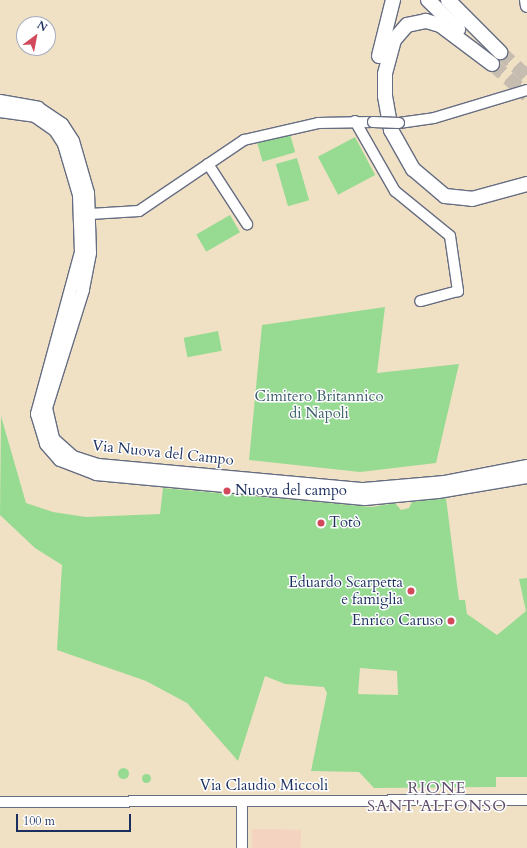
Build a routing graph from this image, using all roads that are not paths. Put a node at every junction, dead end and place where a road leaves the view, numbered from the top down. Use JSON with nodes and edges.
{"nodes":[{"id":1,"x":393,"y":0,"type":"edge"},
{"id":2,"x":428,"y":0,"type":"edge"},
{"id":3,"x":448,"y":0,"type":"edge"},
{"id":4,"x":455,"y":0,"type":"edge"},
{"id":5,"x":526,"y":0,"type":"edge"},
{"id":6,"x":527,"y":6,"type":"edge"},
{"id":7,"x":475,"y":27,"type":"junction"},
{"id":8,"x":496,"y":58,"type":"junction"},
{"id":9,"x":527,"y":90,"type":"edge"},
{"id":10,"x":0,"y":102,"type":"edge"},
{"id":11,"x":0,"y":111,"type":"edge"},
{"id":12,"x":355,"y":121,"type":"junction"},
{"id":13,"x":208,"y":164,"type":"junction"},
{"id":14,"x":527,"y":184,"type":"edge"},
{"id":15,"x":527,"y":195,"type":"edge"},
{"id":16,"x":86,"y":214,"type":"junction"},
{"id":17,"x":247,"y":224,"type":"dead end"},
{"id":18,"x":420,"y":301,"type":"dead end"},
{"id":19,"x":527,"y":460,"type":"edge"},
{"id":20,"x":527,"y":466,"type":"edge"},
{"id":21,"x":512,"y":469,"type":"junction"},
{"id":22,"x":527,"y":477,"type":"edge"},
{"id":23,"x":527,"y":800,"type":"edge"},
{"id":24,"x":242,"y":801,"type":"junction"},
{"id":25,"x":0,"y":802,"type":"edge"},
{"id":26,"x":242,"y":848,"type":"edge"}],
"edges":[{"from":1,"to":15,"type":"highway"},
{"from":2,"to":8,"type":"highway"},
{"from":3,"to":7,"type":"highway"},
{"from":4,"to":7,"type":"highway"},
{"from":5,"to":6,"type":"main road"},
{"from":7,"to":8,"type":"highway"},
{"from":8,"to":14,"type":"highway"},
{"from":9,"to":12,"type":"street","bridge":true},
{"from":10,"to":16,"type":"main road","name":"Via Nuova del Campo"},
{"from":11,"to":16,"type":"main road","name":"Via Nuova del Campo"},
{"from":12,"to":13,"type":"street"},
{"from":12,"to":18,"type":"street"},
{"from":13,"to":16,"type":"street"},
{"from":13,"to":17,"type":"street"},
{"from":16,"to":21,"type":"main road","name":"Via Nuova del Campo"},
{"from":16,"to":22,"type":"main road","name":"Via Nuova del Campo"},
{"from":19,"to":21,"type":"main road"},
{"from":20,"to":21,"type":"main road","name":"Via Nuova del Campo"},
{"from":23,"to":24,"type":"street","name":"Via Claudio Miccoli"},
{"from":24,"to":25,"type":"street","name":"Via Claudio Miccoli"},
{"from":24,"to":26,"type":"street"}]}
